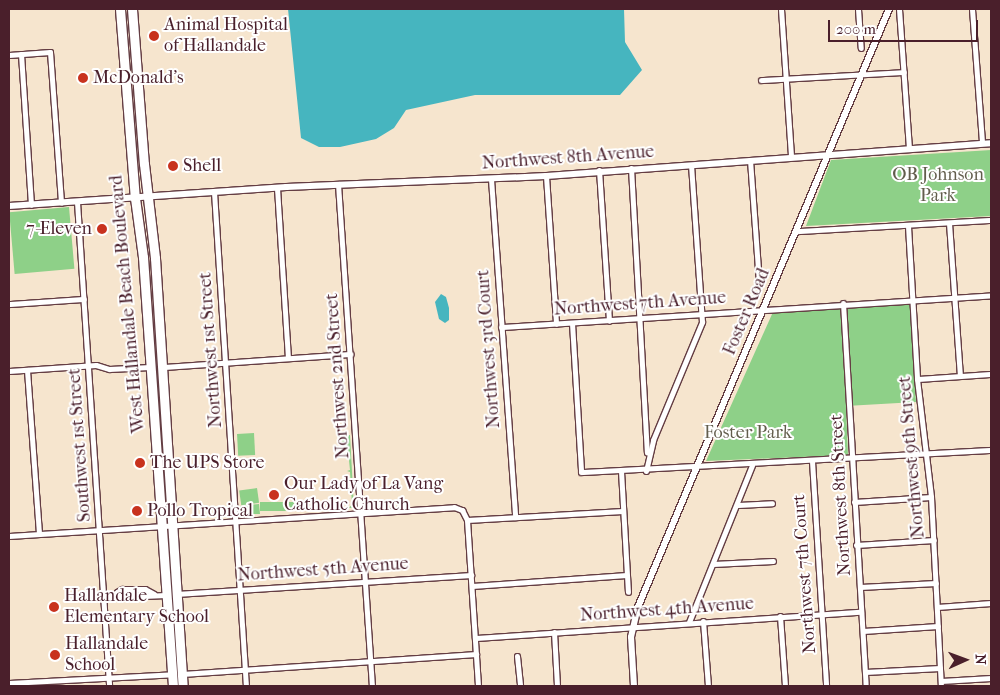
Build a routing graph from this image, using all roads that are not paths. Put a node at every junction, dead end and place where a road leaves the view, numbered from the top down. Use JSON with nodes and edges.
{"nodes":[{"id":1,"x":120,"y":9,"type":"edge"},
{"id":2,"x":132,"y":9,"type":"edge"},
{"id":3,"x":780,"y":9,"type":"edge"},
{"id":4,"x":858,"y":9,"type":"edge"},
{"id":5,"x":889,"y":9,"type":"edge"},
{"id":6,"x":899,"y":9,"type":"edge"},
{"id":7,"x":972,"y":9,"type":"edge"},
{"id":8,"x":122,"y":44,"type":"junction"},
{"id":9,"x":861,"y":48,"type":"dead end"},
{"id":10,"x":21,"y":54,"type":"junction"},
{"id":11,"x":9,"y":55,"type":"edge"},
{"id":12,"x":904,"y":72,"type":"junction"},
{"id":13,"x":861,"y":74,"type":"junction"},
{"id":14,"x":786,"y":78,"type":"junction"},
{"id":15,"x":761,"y":80,"type":"dead end"},
{"id":16,"x":137,"y":87,"type":"junction"},
{"id":17,"x":126,"y":89,"type":"junction"},
{"id":18,"x":141,"y":128,"type":"junction"},
{"id":19,"x":982,"y":142,"type":"junction"},
{"id":20,"x":991,"y":143,"type":"edge"},
{"id":21,"x":909,"y":148,"type":"junction"},
{"id":22,"x":830,"y":154,"type":"junction"},
{"id":23,"x":791,"y":157,"type":"junction"},
{"id":24,"x":750,"y":160,"type":"junction"},
{"id":25,"x":691,"y":165,"type":"junction"},
{"id":26,"x":631,"y":168,"type":"junction"},
{"id":27,"x":599,"y":170,"type":"junction"},
{"id":28,"x":546,"y":176,"type":"junction"},
{"id":29,"x":491,"y":179,"type":"junction"},
{"id":30,"x":338,"y":184,"type":"junction"},
{"id":31,"x":277,"y":188,"type":"junction"},
{"id":32,"x":214,"y":192,"type":"junction"},
{"id":33,"x":147,"y":197,"type":"junction"},
{"id":34,"x":135,"y":198,"type":"junction"},
{"id":35,"x":77,"y":202,"type":"junction"},
{"id":36,"x":61,"y":203,"type":"junction"},
{"id":37,"x":31,"y":205,"type":"junction"},
{"id":38,"x":9,"y":206,"type":"edge"},
{"id":39,"x":991,"y":220,"type":"edge"},
{"id":40,"x":949,"y":223,"type":"junction"},
{"id":41,"x":908,"y":226,"type":"junction"},
{"id":42,"x":798,"y":231,"type":"junction"},
{"id":43,"x":758,"y":282,"type":"dead end"},
{"id":44,"x":991,"y":295,"type":"edge"},
{"id":45,"x":954,"y":297,"type":"junction"},
{"id":46,"x":84,"y":299,"type":"junction"},
{"id":47,"x":913,"y":299,"type":"junction"},
{"id":48,"x":844,"y":303,"type":"junction"},
{"id":49,"x":9,"y":304,"type":"edge"},
{"id":50,"x":765,"y":308,"type":"junction"},
{"id":51,"x":702,"y":314,"type":"junction"},
{"id":52,"x":639,"y":320,"type":"junction"},
{"id":53,"x":609,"y":321,"type":"junction"},
{"id":54,"x":572,"y":323,"type":"junction"},
{"id":55,"x":556,"y":324,"type":"junction"},
{"id":56,"x":500,"y":327,"type":"junction"},
{"id":57,"x":149,"y":348,"type":"junction"},
{"id":58,"x":351,"y":354,"type":"junction"},
{"id":59,"x":288,"y":358,"type":"junction"},
{"id":60,"x":226,"y":362,"type":"junction"},
{"id":61,"x":88,"y":366,"type":"junction"},
{"id":62,"x":150,"y":367,"type":"junction"},
{"id":63,"x":163,"y":367,"type":"junction"},
{"id":64,"x":27,"y":370,"type":"junction"},
{"id":65,"x":9,"y":371,"type":"edge"},
{"id":66,"x":991,"y":374,"type":"edge"},
{"id":67,"x":960,"y":376,"type":"junction"},
{"id":68,"x":917,"y":379,"type":"junction"},
{"id":69,"x":164,"y":389,"type":"junction"},
{"id":70,"x":991,"y":450,"type":"edge"},
{"id":71,"x":928,"y":454,"type":"junction"},
{"id":72,"x":648,"y":456,"type":"junction"},
{"id":73,"x":853,"y":458,"type":"junction"},
{"id":74,"x":812,"y":461,"type":"junction"},
{"id":75,"x":752,"y":465,"type":"junction"},
{"id":76,"x":699,"y":468,"type":"junction"},
{"id":77,"x":621,"y":471,"type":"junction"},
{"id":78,"x":646,"y":471,"type":"junction"},
{"id":79,"x":931,"y":497,"type":"junction"},
{"id":80,"x":854,"y":502,"type":"junction"},
{"id":81,"x":772,"y":503,"type":"dead end"},
{"id":82,"x":738,"y":505,"type":"junction"},
{"id":83,"x":623,"y":511,"type":"junction"},
{"id":84,"x":361,"y":513,"type":"junction"},
{"id":85,"x":515,"y":517,"type":"junction"},
{"id":86,"x":467,"y":520,"type":"junction"},
{"id":87,"x":236,"y":521,"type":"junction"},
{"id":88,"x":162,"y":526,"type":"junction"},
{"id":89,"x":172,"y":526,"type":"junction"},
{"id":90,"x":99,"y":530,"type":"junction"},
{"id":91,"x":39,"y":534,"type":"junction"},
{"id":92,"x":9,"y":536,"type":"edge"},
{"id":93,"x":934,"y":540,"type":"junction"},
{"id":94,"x":856,"y":545,"type":"junction"},
{"id":95,"x":773,"y":561,"type":"dead end"},
{"id":96,"x":714,"y":564,"type":"junction"},
{"id":97,"x":471,"y":575,"type":"junction"},
{"id":98,"x":627,"y":575,"type":"junction"},
{"id":99,"x":366,"y":581,"type":"junction"},
{"id":100,"x":936,"y":583,"type":"junction"},
{"id":101,"x":472,"y":586,"type":"junction"},
{"id":102,"x":860,"y":588,"type":"junction"},
{"id":103,"x":240,"y":590,"type":"junction"},
{"id":104,"x":628,"y":592,"type":"dead end"},
{"id":105,"x":154,"y":594,"type":"junction"},
{"id":106,"x":176,"y":594,"type":"junction"},
{"id":107,"x":166,"y":595,"type":"junction"},
{"id":108,"x":991,"y":603,"type":"edge"},
{"id":109,"x":937,"y":607,"type":"junction"},
{"id":110,"x":861,"y":612,"type":"junction"},
{"id":111,"x":821,"y":614,"type":"junction"},
{"id":112,"x":780,"y":616,"type":"junction"},
{"id":113,"x":703,"y":621,"type":"junction"},
{"id":114,"x":689,"y":622,"type":"junction"},
{"id":115,"x":631,"y":626,"type":"junction"},
{"id":116,"x":938,"y":626,"type":"junction"},
{"id":117,"x":862,"y":631,"type":"junction"},
{"id":118,"x":554,"y":632,"type":"junction"},
{"id":119,"x":475,"y":638,"type":"junction"},
{"id":120,"x":476,"y":654,"type":"junction"},
{"id":121,"x":518,"y":656,"type":"dead end"},
{"id":122,"x":371,"y":661,"type":"junction"},
{"id":123,"x":940,"y":668,"type":"junction"},
{"id":124,"x":245,"y":669,"type":"junction"},
{"id":125,"x":865,"y":672,"type":"junction"},
{"id":126,"x":172,"y":674,"type":"junction"},
{"id":127,"x":182,"y":674,"type":"junction"},
{"id":128,"x":108,"y":678,"type":"junction"},
{"id":129,"x":991,"y":678,"type":"edge"},
{"id":130,"x":9,"y":683,"type":"edge"},
{"id":131,"x":941,"y":684,"type":"edge"},
{"id":132,"x":109,"y":686,"type":"edge"},
{"id":133,"x":172,"y":686,"type":"edge"},
{"id":134,"x":183,"y":686,"type":"edge"},
{"id":135,"x":246,"y":686,"type":"edge"},
{"id":136,"x":372,"y":686,"type":"edge"},
{"id":137,"x":478,"y":686,"type":"edge"},
{"id":138,"x":520,"y":686,"type":"edge"},
{"id":139,"x":557,"y":686,"type":"edge"},
{"id":140,"x":634,"y":686,"type":"edge"},
{"id":141,"x":708,"y":686,"type":"edge"},
{"id":142,"x":785,"y":686,"type":"edge"},
{"id":143,"x":826,"y":686,"type":"edge"},
{"id":144,"x":866,"y":686,"type":"edge"}],
"edges":[{"from":1,"to":8,"type":"main road","name":"West Hallandale Beach Boulevard"},
{"from":2,"to":16,"type":"main road","name":"West Hallandale Beach Boulevard"},
{"from":3,"to":14,"type":"street"},
{"from":4,"to":9,"type":"street"},
{"from":5,"to":13,"type":"street","name":"Foster Road"},
{"from":6,"to":12,"type":"street"},
{"from":7,"to":19,"type":"street"},
{"from":8,"to":16,"type":"main road"},
{"from":8,"to":17,"type":"main road","name":"West Hallandale Beach Boulevard"},
{"from":10,"to":11,"type":"street"},
{"from":10,"to":36,"type":"street"},
{"from":10,"to":37,"type":"street"},
{"from":12,"to":13,"type":"street"},
{"from":12,"to":21,"type":"street"},
{"from":13,"to":14,"type":"street"},
{"from":13,"to":22,"type":"street","name":"Foster Road"},
{"from":14,"to":15,"type":"street"},
{"from":14,"to":23,"type":"street"},
{"from":16,"to":18,"type":"main road","name":"West Hallandale Beach Boulevard"},
{"from":17,"to":18,"type":"main road"},
{"from":17,"to":34,"type":"main road","name":"West Hallandale Beach Boulevard"},
{"from":18,"to":33,"type":"main road","name":"West Hallandale Beach Boulevard"},
{"from":19,"to":20,"type":"street","name":"Northwest 8th Avenue"},
{"from":19,"to":21,"type":"street","name":"Northwest 8th Avenue"},
{"from":21,"to":22,"type":"street","name":"Northwest 8th Avenue"},
{"from":22,"to":23,"type":"street","name":"Northwest 8th Avenue"},
{"from":22,"to":42,"type":"street","name":"Foster Road"},
{"from":23,"to":24,"type":"street","name":"Northwest 8th Avenue"},
{"from":24,"to":25,"type":"street","name":"Northwest 8th Avenue"},
{"from":24,"to":43,"type":"street"},
{"from":25,"to":26,"type":"street","name":"Northwest 8th Avenue"},
{"from":25,"to":51,"type":"street"},
{"from":26,"to":27,"type":"street","name":"Northwest 8th Avenue"},
{"from":26,"to":52,"type":"street"},
{"from":27,"to":28,"type":"street","name":"Northwest 8th Avenue"},
{"from":27,"to":53,"type":"street"},
{"from":28,"to":29,"type":"street","name":"Northwest 8th Avenue"},
{"from":28,"to":55,"type":"street"},
{"from":29,"to":30,"type":"street","name":"Northwest 8th Avenue"},
{"from":29,"to":56,"type":"street","name":"Northwest 3rd Court"},
{"from":30,"to":31,"type":"street","name":"Northwest 8th Avenue"},
{"from":30,"to":58,"type":"street","name":"Northwest 2nd Street"},
{"from":31,"to":32,"type":"street","name":"Northwest 8th Avenue"},
{"from":31,"to":59,"type":"street"},
{"from":32,"to":33,"type":"street","name":"Northwest 8th Avenue"},
{"from":32,"to":60,"type":"street","name":"Northwest 1st Street"},
{"from":33,"to":34,"type":"street","name":"Northwest 8th Avenue"},
{"from":33,"to":63,"type":"main road","name":"West Hallandale Beach Boulevard"},
{"from":34,"to":35,"type":"street","name":"Northwest 8th Avenue"},
{"from":34,"to":57,"type":"main road","name":"West Hallandale Beach Boulevard"},
{"from":35,"to":36,"type":"street","name":"Northwest 8th Avenue"},
{"from":35,"to":46,"type":"street","name":"Southwest 1st Street"},
{"from":36,"to":37,"type":"street","name":"Northwest 8th Avenue"},
{"from":37,"to":38,"type":"street","name":"Northwest 8th Avenue"},
{"from":39,"to":40,"type":"street"},
{"from":40,"to":41,"type":"street"},
{"from":40,"to":45,"type":"street"},
{"from":41,"to":42,"type":"street"},
{"from":41,"to":47,"type":"street","name":"Northwest 9th Street"},
{"from":42,"to":50,"type":"street","name":"Foster Road"},
{"from":44,"to":45,"type":"street","name":"Northwest 7th Avenue"},
{"from":45,"to":47,"type":"street","name":"Northwest 7th Avenue"},
{"from":45,"to":67,"type":"street"},
{"from":46,"to":49,"type":"street"},
{"from":46,"to":61,"type":"street","name":"Southwest 1st Street"},
{"from":47,"to":48,"type":"street","name":"Northwest 7th Avenue"},
{"from":47,"to":68,"type":"street","name":"Northwest 9th Street"},
{"from":48,"to":50,"type":"street","name":"Northwest 7th Avenue"},
{"from":48,"to":73,"type":"street","name":"Northwest 8th Street"},
{"from":50,"to":51,"type":"street","name":"Northwest 7th Avenue"},
{"from":50,"to":76,"type":"street","name":"Foster Road"},
{"from":51,"to":52,"type":"street","name":"Northwest 7th Avenue"},
{"from":51,"to":72,"type":"street"},
{"from":52,"to":53,"type":"street","name":"Northwest 7th Avenue"},
{"from":52,"to":72,"type":"street"},
{"from":53,"to":54,"type":"street","name":"Northwest 7th Avenue"},
{"from":54,"to":55,"type":"street","name":"Northwest 7th Avenue"},
{"from":54,"to":77,"type":"street"},
{"from":55,"to":56,"type":"street","name":"Northwest 7th Avenue"},
{"from":56,"to":85,"type":"street","name":"Northwest 3rd Court"},
{"from":57,"to":62,"type":"main road","name":"West Hallandale Beach Boulevard"},
{"from":57,"to":63,"type":"main road"},
{"from":58,"to":59,"type":"street"},
{"from":58,"to":84,"type":"street","name":"Northwest 2nd Street"},
{"from":59,"to":60,"type":"street"},
{"from":60,"to":63,"type":"street"},
{"from":60,"to":87,"type":"street","name":"Northwest 1st Street"},
{"from":61,"to":62,"type":"street"},
{"from":61,"to":64,"type":"street"},
{"from":61,"to":90,"type":"street","name":"Southwest 1st Street"},
{"from":62,"to":69,"type":"main road"},
{"from":62,"to":88,"type":"main road","name":"West Hallandale Beach Boulevard"},
{"from":63,"to":69,"type":"main road","name":"West Hallandale Beach Boulevard"},
{"from":64,"to":65,"type":"street"},
{"from":64,"to":91,"type":"street"},
{"from":66,"to":67,"type":"street"},
{"from":67,"to":68,"type":"street"},
{"from":68,"to":71,"type":"street","name":"Northwest 9th Street"},
{"from":69,"to":89,"type":"main road","name":"West Hallandale Beach Boulevard"},
{"from":70,"to":71,"type":"street"},
{"from":71,"to":73,"type":"street"},
{"from":71,"to":79,"type":"street","name":"Northwest 9th Street"},
{"from":72,"to":78,"type":"street"},
{"from":73,"to":74,"type":"street"},
{"from":73,"to":80,"type":"street","name":"Northwest 8th Street"},
{"from":74,"to":75,"type":"street"},
{"from":74,"to":111,"type":"street","name":"Northwest 7th Court"},
{"from":75,"to":76,"type":"street"},
{"from":75,"to":82,"type":"street"},
{"from":76,"to":78,"type":"street"},
{"from":76,"to":115,"type":"street","name":"Foster Road"},
{"from":77,"to":78,"type":"street"},
{"from":77,"to":83,"type":"street"},
{"from":79,"to":80,"type":"street"},
{"from":79,"to":93,"type":"street","name":"Northwest 9th Street"},
{"from":80,"to":94,"type":"street","name":"Northwest 8th Street"},
{"from":81,"to":82,"type":"street"},
{"from":82,"to":96,"type":"street"},
{"from":83,"to":85,"type":"street"},
{"from":83,"to":98,"type":"street"},
{"from":84,"to":86,"type":"street"},
{"from":84,"to":87,"type":"street"},
{"from":84,"to":99,"type":"street","name":"Northwest 2nd Street"},
{"from":85,"to":86,"type":"street"},
{"from":86,"to":97,"type":"street"},
{"from":87,"to":89,"type":"street"},
{"from":87,"to":103,"type":"street","name":"Northwest 1st Street"},
{"from":88,"to":89,"type":"street"},
{"from":88,"to":90,"type":"street"},
{"from":88,"to":107,"type":"main road","name":"West Hallandale Beach Boulevard"},
{"from":89,"to":106,"type":"main road","name":"West Hallandale Beach Boulevard"},
{"from":90,"to":91,"type":"street"},
{"from":90,"to":128,"type":"street","name":"Southwest 1st Street"},
{"from":91,"to":92,"type":"street"},
{"from":93,"to":94,"type":"street"},
{"from":93,"to":100,"type":"street","name":"Northwest 9th Street"},
{"from":94,"to":102,"type":"street","name":"Northwest 8th Street"},
{"from":95,"to":96,"type":"street"},
{"from":96,"to":114,"type":"street"},
{"from":97,"to":99,"type":"street","name":"Northwest 5th Avenue"},
{"from":97,"to":101,"type":"street"},
{"from":98,"to":101,"type":"street"},
{"from":98,"to":104,"type":"street"},
{"from":99,"to":103,"type":"street","name":"Northwest 5th Avenue"},
{"from":99,"to":122,"type":"street","name":"Northwest 2nd Street"},
{"from":100,"to":102,"type":"street"},
{"from":100,"to":109,"type":"street","name":"Northwest 9th Street"},
{"from":101,"to":119,"type":"street"},
{"from":102,"to":110,"type":"street","name":"Northwest 8th Street"},
{"from":103,"to":106,"type":"street","name":"Northwest 5th Avenue"},
{"from":103,"to":124,"type":"street","name":"Northwest 1st Street"},
{"from":105,"to":105,"type":"street"},
{"from":105,"to":107,"type":"street"},
{"from":106,"to":127,"type":"main road","name":"West Hallandale Beach Boulevard"},
{"from":107,"to":126,"type":"main road","name":"West Hallandale Beach Boulevard"},
{"from":108,"to":109,"type":"street"},
{"from":109,"to":116,"type":"street","name":"Northwest 9th Street"},
{"from":110,"to":111,"type":"street","name":"Northwest 4th Avenue"},
{"from":110,"to":117,"type":"street","name":"Northwest 8th Street"},
{"from":111,"to":112,"type":"street","name":"Northwest 4th Avenue"},
{"from":111,"to":143,"type":"street","name":"Northwest 7th Court"},
{"from":112,"to":113,"type":"street","name":"Northwest 4th Avenue"},
{"from":112,"to":142,"type":"street"},
{"from":113,"to":114,"type":"street","name":"Northwest 4th Avenue"},
{"from":113,"to":141,"type":"street"},
{"from":114,"to":115,"type":"street","name":"Northwest 4th Avenue"},
{"from":115,"to":118,"type":"street","name":"Northwest 4th Avenue"},
{"from":115,"to":140,"type":"street"},
{"from":116,"to":117,"type":"street"},
{"from":116,"to":123,"type":"street","name":"Northwest 9th Street"},
{"from":117,"to":125,"type":"street","name":"Northwest 8th Street"},
{"from":118,"to":119,"type":"street","name":"Northwest 4th Avenue"},
{"from":118,"to":139,"type":"street"},
{"from":119,"to":120,"type":"street"},
{"from":120,"to":122,"type":"street"},
{"from":120,"to":137,"type":"street"},
{"from":121,"to":138,"type":"street"},
{"from":122,"to":124,"type":"street"},
{"from":122,"to":136,"type":"street","name":"Northwest 2nd Street"},
{"from":123,"to":125,"type":"street"},
{"from":123,"to":131,"type":"street","name":"Northwest 9th Street"},
{"from":124,"to":127,"type":"street"},
{"from":124,"to":135,"type":"street","name":"Northwest 1st Street"},
{"from":125,"to":144,"type":"street","name":"Northwest 8th Street"},
{"from":126,"to":127,"type":"street"},
{"from":126,"to":128,"type":"street"},
{"from":126,"to":133,"type":"main road","name":"West Hallandale Beach Boulevard"},
{"from":127,"to":134,"type":"main road","name":"West Hallandale Beach Boulevard"},
{"from":128,"to":130,"type":"street"},
{"from":128,"to":132,"type":"street","name":"Southwest 1st Street"},
{"from":129,"to":131,"type":"street"}]}
